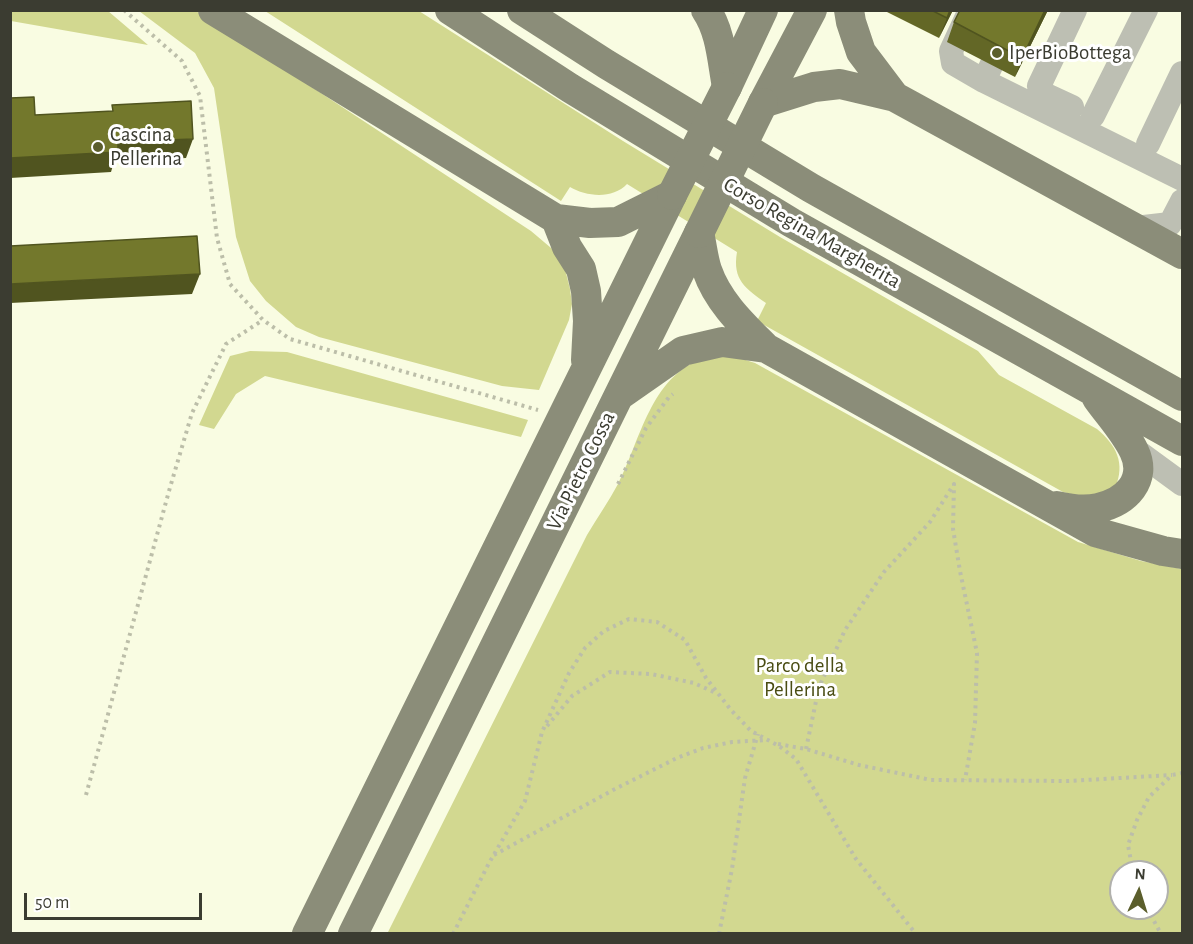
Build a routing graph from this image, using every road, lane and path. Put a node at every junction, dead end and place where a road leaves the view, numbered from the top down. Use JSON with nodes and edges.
{"nodes":[{"id":1,"x":124,"y":10,"type":"edge"},
{"id":2,"x":213,"y":10,"type":"edge"},
{"id":3,"x":450,"y":10,"type":"edge"},
{"id":4,"x":522,"y":10,"type":"edge"},
{"id":5,"x":706,"y":10,"type":"edge"},
{"id":6,"x":763,"y":10,"type":"edge"},
{"id":7,"x":812,"y":10,"type":"edge"},
{"id":8,"x":849,"y":10,"type":"edge"},
{"id":9,"x":970,"y":10,"type":"edge"},
{"id":10,"x":1017,"y":10,"type":"edge"},
{"id":11,"x":1075,"y":10,"type":"edge"},
{"id":12,"x":1146,"y":10,"type":"edge"},
{"id":13,"x":1182,"y":73,"type":"edge"},
{"id":14,"x":984,"y":81,"type":"junction"},
{"id":15,"x":727,"y":87,"type":"junction"},
{"id":16,"x":895,"y":97,"type":"junction"},
{"id":17,"x":763,"y":103,"type":"junction"},
{"id":18,"x":1093,"y":116,"type":"junction"},
{"id":19,"x":1148,"y":144,"type":"junction"},
{"id":20,"x":1182,"y":170,"type":"edge"},
{"id":21,"x":1182,"y":179,"type":"edge"},
{"id":22,"x":672,"y":195,"type":"junction"},
{"id":23,"x":1182,"y":201,"type":"edge"},
{"id":24,"x":556,"y":219,"type":"junction"},
{"id":25,"x":1135,"y":228,"type":"junction"},
{"id":26,"x":699,"y":233,"type":"junction"},
{"id":27,"x":1182,"y":254,"type":"edge"},
{"id":28,"x":263,"y":320,"type":"junction"},
{"id":29,"x":766,"y":348,"type":"junction"},
{"id":30,"x":585,"y":371,"type":"junction"},
{"id":31,"x":1143,"y":375,"type":"junction"},
{"id":32,"x":1182,"y":386,"type":"edge"},
{"id":33,"x":677,"y":390,"type":"dead end"},
{"id":34,"x":1093,"y":391,"type":"junction"},
{"id":35,"x":618,"y":396,"type":"junction"},
{"id":36,"x":1182,"y":396,"type":"edge"},
{"id":37,"x":562,"y":417,"type":"junction"},
{"id":38,"x":1182,"y":441,"type":"edge"},
{"id":39,"x":1130,"y":446,"type":"junction"},
{"id":40,"x":944,"y":479,"type":"dead end"},
{"id":41,"x":618,"y":484,"type":"dead end"},
{"id":42,"x":954,"y":484,"type":"junction"},
{"id":43,"x":1182,"y":484,"type":"edge"},
{"id":44,"x":964,"y":490,"type":"dead end"},
{"id":45,"x":1045,"y":504,"type":"junction"},
{"id":46,"x":1182,"y":554,"type":"edge"},
{"id":47,"x":718,"y":693,"type":"junction"},
{"id":48,"x":542,"y":732,"type":"junction"},
{"id":49,"x":758,"y":734,"type":"junction"},
{"id":50,"x":756,"y":740,"type":"junction"},
{"id":51,"x":769,"y":740,"type":"junction"},
{"id":52,"x":774,"y":743,"type":"junction"},
{"id":53,"x":806,"y":749,"type":"junction"},
{"id":54,"x":1182,"y":773,"type":"edge"},
{"id":55,"x":1172,"y":775,"type":"junction"},
{"id":56,"x":965,"y":780,"type":"junction"},
{"id":57,"x":86,"y":795,"type":"dead end"},
{"id":58,"x":493,"y":856,"type":"junction"},
{"id":59,"x":1131,"y":860,"type":"edge"},
{"id":60,"x":307,"y":933,"type":"edge"},
{"id":61,"x":353,"y":933,"type":"edge"},
{"id":62,"x":453,"y":933,"type":"edge"},
{"id":63,"x":720,"y":933,"type":"edge"},
{"id":64,"x":916,"y":933,"type":"edge"}],
"edges":[{"from":1,"to":28,"type":"path"},
{"from":2,"to":24,"type":"main road"},
{"from":3,"to":34,"type":"main road","name":"Corso Regina Margherita"},
{"from":4,"to":31,"type":"main road","name":"Corso Regina Margherita"},
{"from":5,"to":15,"type":"main road"},
{"from":6,"to":15,"type":"main road","name":"Via Pietro Cossa"},
{"from":7,"to":17,"type":"main road","name":"Via Pietro Cossa"},
{"from":8,"to":16,"type":"main road"},
{"from":9,"to":14,"type":"street"},
{"from":10,"to":14,"type":"street"},
{"from":11,"to":18,"type":"street"},
{"from":12,"to":18,"type":"street"},
{"from":13,"to":19,"type":"street"},
{"from":14,"to":21,"type":"street"},
{"from":15,"to":22,"type":"main road","name":"Via Pietro Cossa","bridge":true},
{"from":16,"to":17,"type":"main road"},
{"from":16,"to":25,"type":"main road"},
{"from":17,"to":26,"type":"main road","name":"Via Pietro Cossa","bridge":true},
{"from":18,"to":19,"type":"street"},
{"from":19,"to":20,"type":"street"},
{"from":22,"to":24,"type":"main road"},
{"from":22,"to":30,"type":"main road","name":"Via Pietro Cossa"},
{"from":23,"to":25,"type":"street"},
{"from":24,"to":30,"type":"main road"},
{"from":25,"to":27,"type":"main road"},
{"from":26,"to":29,"type":"main road"},
{"from":26,"to":35,"type":"main road","name":"Via Pietro Cossa"},
{"from":28,"to":37,"type":"path"},
{"from":28,"to":57,"type":"path"},
{"from":29,"to":35,"type":"main road"},
{"from":29,"to":45,"type":"main road"},
{"from":30,"to":37,"type":"main road","name":"Via Pietro Cossa"},
{"from":31,"to":32,"type":"main road"},
{"from":31,"to":36,"type":"main road","name":"Corso Regina Margherita"},
{"from":33,"to":41,"type":"path"},
{"from":34,"to":38,"type":"main road","name":"Corso Regina Margherita"},
{"from":34,"to":39,"type":"main road"},
{"from":35,"to":61,"type":"main road","name":"Via Pietro Cossa"},
{"from":37,"to":60,"type":"main road","name":"Via Pietro Cossa"},
{"from":39,"to":43,"type":"street"},
{"from":39,"to":45,"type":"main road"},
{"from":40,"to":42,"type":"path"},
{"from":42,"to":44,"type":"path"},
{"from":42,"to":53,"type":"path"},
{"from":42,"to":56,"type":"path"},
{"from":45,"to":46,"type":"main road"},
{"from":47,"to":48,"type":"path"},
{"from":47,"to":48,"type":"path"},
{"from":47,"to":49,"type":"path"},
{"from":48,"to":58,"type":"path"},
{"from":49,"to":50,"type":"path"},
{"from":49,"to":51,"type":"path"},
{"from":50,"to":51,"type":"path"},
{"from":50,"to":58,"type":"path"},
{"from":50,"to":63,"type":"path"},
{"from":51,"to":52,"type":"path"},
{"from":52,"to":53,"type":"path"},
{"from":52,"to":64,"type":"path"},
{"from":53,"to":56,"type":"path"},
{"from":54,"to":55,"type":"path"},
{"from":55,"to":56,"type":"path"},
{"from":55,"to":59,"type":"path"},
{"from":58,"to":62,"type":"path"}]}
